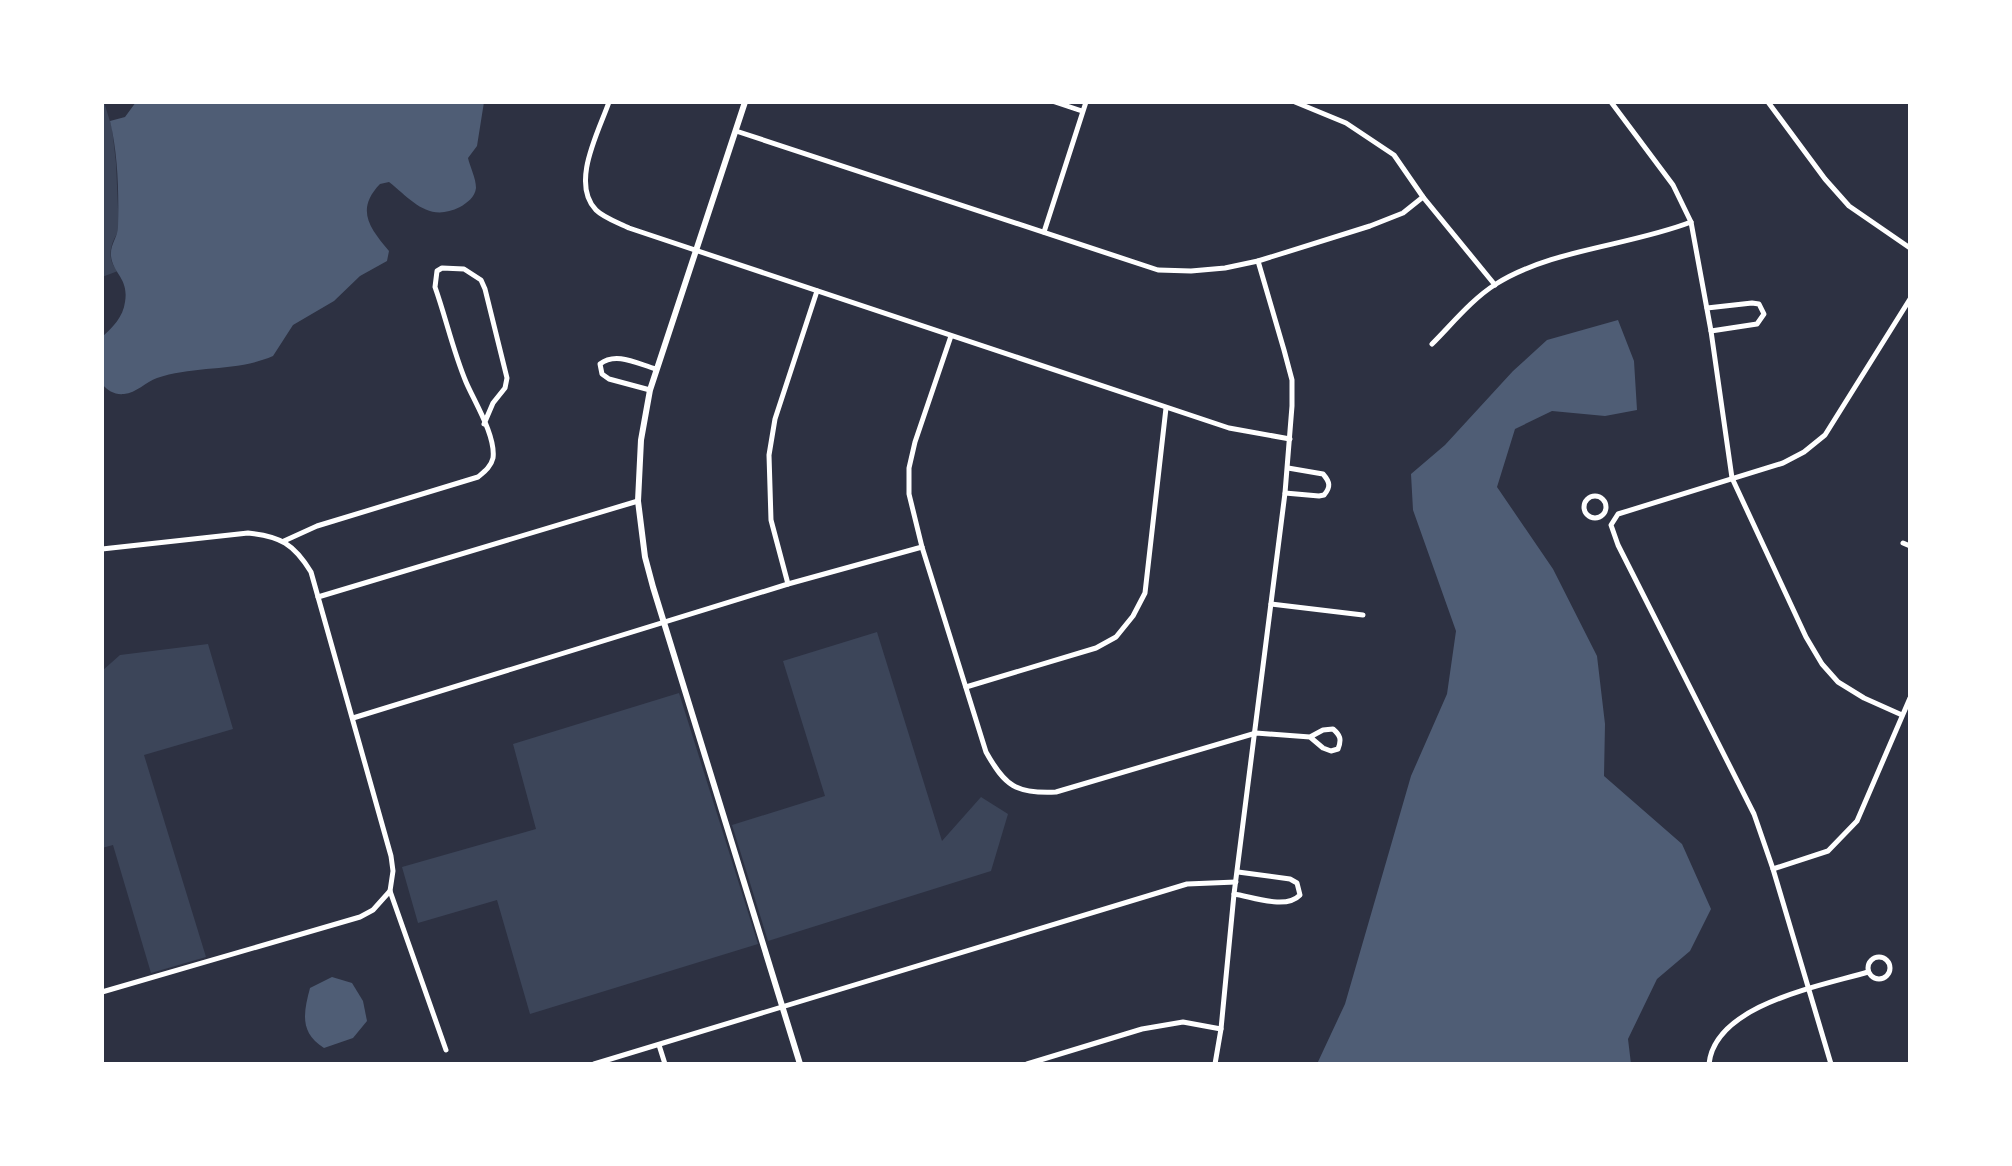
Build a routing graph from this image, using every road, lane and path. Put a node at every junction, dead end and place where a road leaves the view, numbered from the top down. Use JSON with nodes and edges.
{"nodes":[{"id":1,"x":609,"y":102,"type":"edge"},
{"id":2,"x":745,"y":102,"type":"edge"},
{"id":3,"x":1055,"y":102,"type":"edge"},
{"id":4,"x":1086,"y":102,"type":"edge"},
{"id":5,"x":1295,"y":102,"type":"edge"},
{"id":6,"x":1611,"y":102,"type":"edge"},
{"id":7,"x":1768,"y":102,"type":"edge"},
{"id":8,"x":1082,"y":111,"type":"junction"},
{"id":9,"x":736,"y":131,"type":"junction"},
{"id":10,"x":1423,"y":197,"type":"junction"},
{"id":11,"x":1691,"y":222,"type":"junction"},
{"id":12,"x":1044,"y":232,"type":"junction"},
{"id":13,"x":1910,"y":248,"type":"edge"},
{"id":14,"x":696,"y":249,"type":"junction"},
{"id":15,"x":1258,"y":261,"type":"junction"},
{"id":16,"x":1495,"y":285,"type":"junction"},
{"id":17,"x":817,"y":290,"type":"junction"},
{"id":18,"x":1910,"y":299,"type":"edge"},
{"id":19,"x":1707,"y":308,"type":"junction"},
{"id":20,"x":1711,"y":331,"type":"junction"},
{"id":21,"x":951,"y":336,"type":"junction"},
{"id":22,"x":1432,"y":344,"type":"dead end"},
{"id":23,"x":656,"y":369,"type":"junction"},
{"id":24,"x":650,"y":390,"type":"junction"},
{"id":25,"x":1166,"y":408,"type":"junction"},
{"id":26,"x":484,"y":424,"type":"junction"},
{"id":27,"x":1290,"y":439,"type":"junction"},
{"id":28,"x":1288,"y":468,"type":"junction"},
{"id":29,"x":1732,"y":478,"type":"junction"},
{"id":30,"x":1285,"y":493,"type":"junction"},
{"id":31,"x":638,"y":501,"type":"junction"},
{"id":32,"x":1605,"y":513,"type":"junction"},
{"id":33,"x":1617,"y":516,"type":"junction"},
{"id":34,"x":284,"y":541,"type":"junction"},
{"id":35,"x":1903,"y":543,"type":"dead end"},
{"id":36,"x":1910,"y":546,"type":"edge"},
{"id":37,"x":922,"y":547,"type":"junction"},
{"id":38,"x":102,"y":549,"type":"edge"},
{"id":39,"x":788,"y":584,"type":"junction"},
{"id":40,"x":318,"y":597,"type":"junction"},
{"id":41,"x":1271,"y":604,"type":"junction"},
{"id":42,"x":1363,"y":615,"type":"dead end"},
{"id":43,"x":663,"y":625,"type":"junction"},
{"id":44,"x":966,"y":687,"type":"junction"},
{"id":45,"x":1910,"y":698,"type":"edge"},
{"id":46,"x":1902,"y":715,"type":"junction"},
{"id":47,"x":353,"y":718,"type":"junction"},
{"id":48,"x":1256,"y":733,"type":"junction"},
{"id":49,"x":1310,"y":737,"type":"junction"},
{"id":50,"x":1773,"y":869,"type":"junction"},
{"id":51,"x":1238,"y":872,"type":"junction"},
{"id":52,"x":1236,"y":882,"type":"junction"},
{"id":53,"x":390,"y":891,"type":"junction"},
{"id":54,"x":1234,"y":894,"type":"junction"},
{"id":55,"x":1868,"y":972,"type":"junction"},
{"id":56,"x":1809,"y":989,"type":"junction"},
{"id":57,"x":102,"y":992,"type":"edge"},
{"id":58,"x":782,"y":1006,"type":"junction"},
{"id":59,"x":1221,"y":1029,"type":"junction"},
{"id":60,"x":659,"y":1045,"type":"junction"},
{"id":61,"x":446,"y":1050,"type":"dead end"},
{"id":62,"x":594,"y":1064,"type":"edge"},
{"id":63,"x":665,"y":1064,"type":"edge"},
{"id":64,"x":800,"y":1064,"type":"edge"},
{"id":65,"x":1027,"y":1064,"type":"edge"},
{"id":66,"x":1215,"y":1064,"type":"edge"},
{"id":67,"x":1709,"y":1064,"type":"edge"},
{"id":68,"x":1831,"y":1064,"type":"edge"}],
"edges":[{"from":1,"to":14,"type":"street"},
{"from":2,"to":9,"type":"street"},
{"from":3,"to":8,"type":"street"},
{"from":4,"to":8,"type":"street"},
{"from":5,"to":10,"type":"street"},
{"from":6,"to":11,"type":"street"},
{"from":7,"to":13,"type":"street"},
{"from":8,"to":12,"type":"street"},
{"from":9,"to":12,"type":"street"},
{"from":9,"to":14,"type":"street"},
{"from":10,"to":15,"type":"street"},
{"from":10,"to":16,"type":"street"},
{"from":11,"to":16,"type":"street"},
{"from":11,"to":19,"type":"street"},
{"from":12,"to":15,"type":"street"},
{"from":14,"to":17,"type":"street"},
{"from":14,"to":23,"type":"street"},
{"from":15,"to":27,"type":"street"},
{"from":16,"to":22,"type":"street"},
{"from":17,"to":21,"type":"street"},
{"from":17,"to":39,"type":"street"},
{"from":18,"to":29,"type":"street"},
{"from":19,"to":20,"type":"street"},
{"from":19,"to":20,"type":"street"},
{"from":20,"to":29,"type":"street"},
{"from":21,"to":25,"type":"street"},
{"from":21,"to":37,"type":"street"},
{"from":23,"to":24,"type":"street"},
{"from":23,"to":24,"type":"street"},
{"from":24,"to":31,"type":"street"},
{"from":25,"to":27,"type":"street"},
{"from":25,"to":44,"type":"street"},
{"from":26,"to":26,"type":"street"},
{"from":26,"to":34,"type":"street"},
{"from":27,"to":28,"type":"street"},
{"from":28,"to":30,"type":"street"},
{"from":28,"to":30,"type":"street"},
{"from":29,"to":33,"type":"street"},
{"from":29,"to":46,"type":"street"},
{"from":30,"to":41,"type":"street"},
{"from":31,"to":40,"type":"street"},
{"from":31,"to":43,"type":"street"},
{"from":32,"to":32,"type":"street"},
{"from":32,"to":33,"type":"street"},
{"from":33,"to":50,"type":"street"},
{"from":34,"to":38,"type":"street"},
{"from":34,"to":40,"type":"street"},
{"from":35,"to":36,"type":"street"},
{"from":37,"to":39,"type":"street"},
{"from":37,"to":44,"type":"street"},
{"from":39,"to":43,"type":"street"},
{"from":40,"to":47,"type":"street"},
{"from":41,"to":42,"type":"street"},
{"from":41,"to":48,"type":"street"},
{"from":43,"to":47,"type":"street"},
{"from":43,"to":58,"type":"street"},
{"from":44,"to":48,"type":"street"},
{"from":45,"to":46,"type":"street"},
{"from":46,"to":50,"type":"street"},
{"from":47,"to":53,"type":"street"},
{"from":48,"to":49,"type":"street"},
{"from":48,"to":51,"type":"street"},
{"from":49,"to":49,"type":"street"},
{"from":50,"to":56,"type":"street"},
{"from":51,"to":52,"type":"street"},
{"from":51,"to":54,"type":"street"},
{"from":52,"to":54,"type":"street"},
{"from":52,"to":58,"type":"street"},
{"from":53,"to":57,"type":"street"},
{"from":53,"to":61,"type":"street"},
{"from":54,"to":59,"type":"street"},
{"from":55,"to":55,"type":"street"},
{"from":55,"to":56,"type":"street"},
{"from":56,"to":67,"type":"street"},
{"from":56,"to":68,"type":"street"},
{"from":58,"to":60,"type":"street"},
{"from":58,"to":64,"type":"street"},
{"from":59,"to":65,"type":"street"},
{"from":59,"to":66,"type":"street"},
{"from":60,"to":62,"type":"street"},
{"from":60,"to":63,"type":"street"}]}
